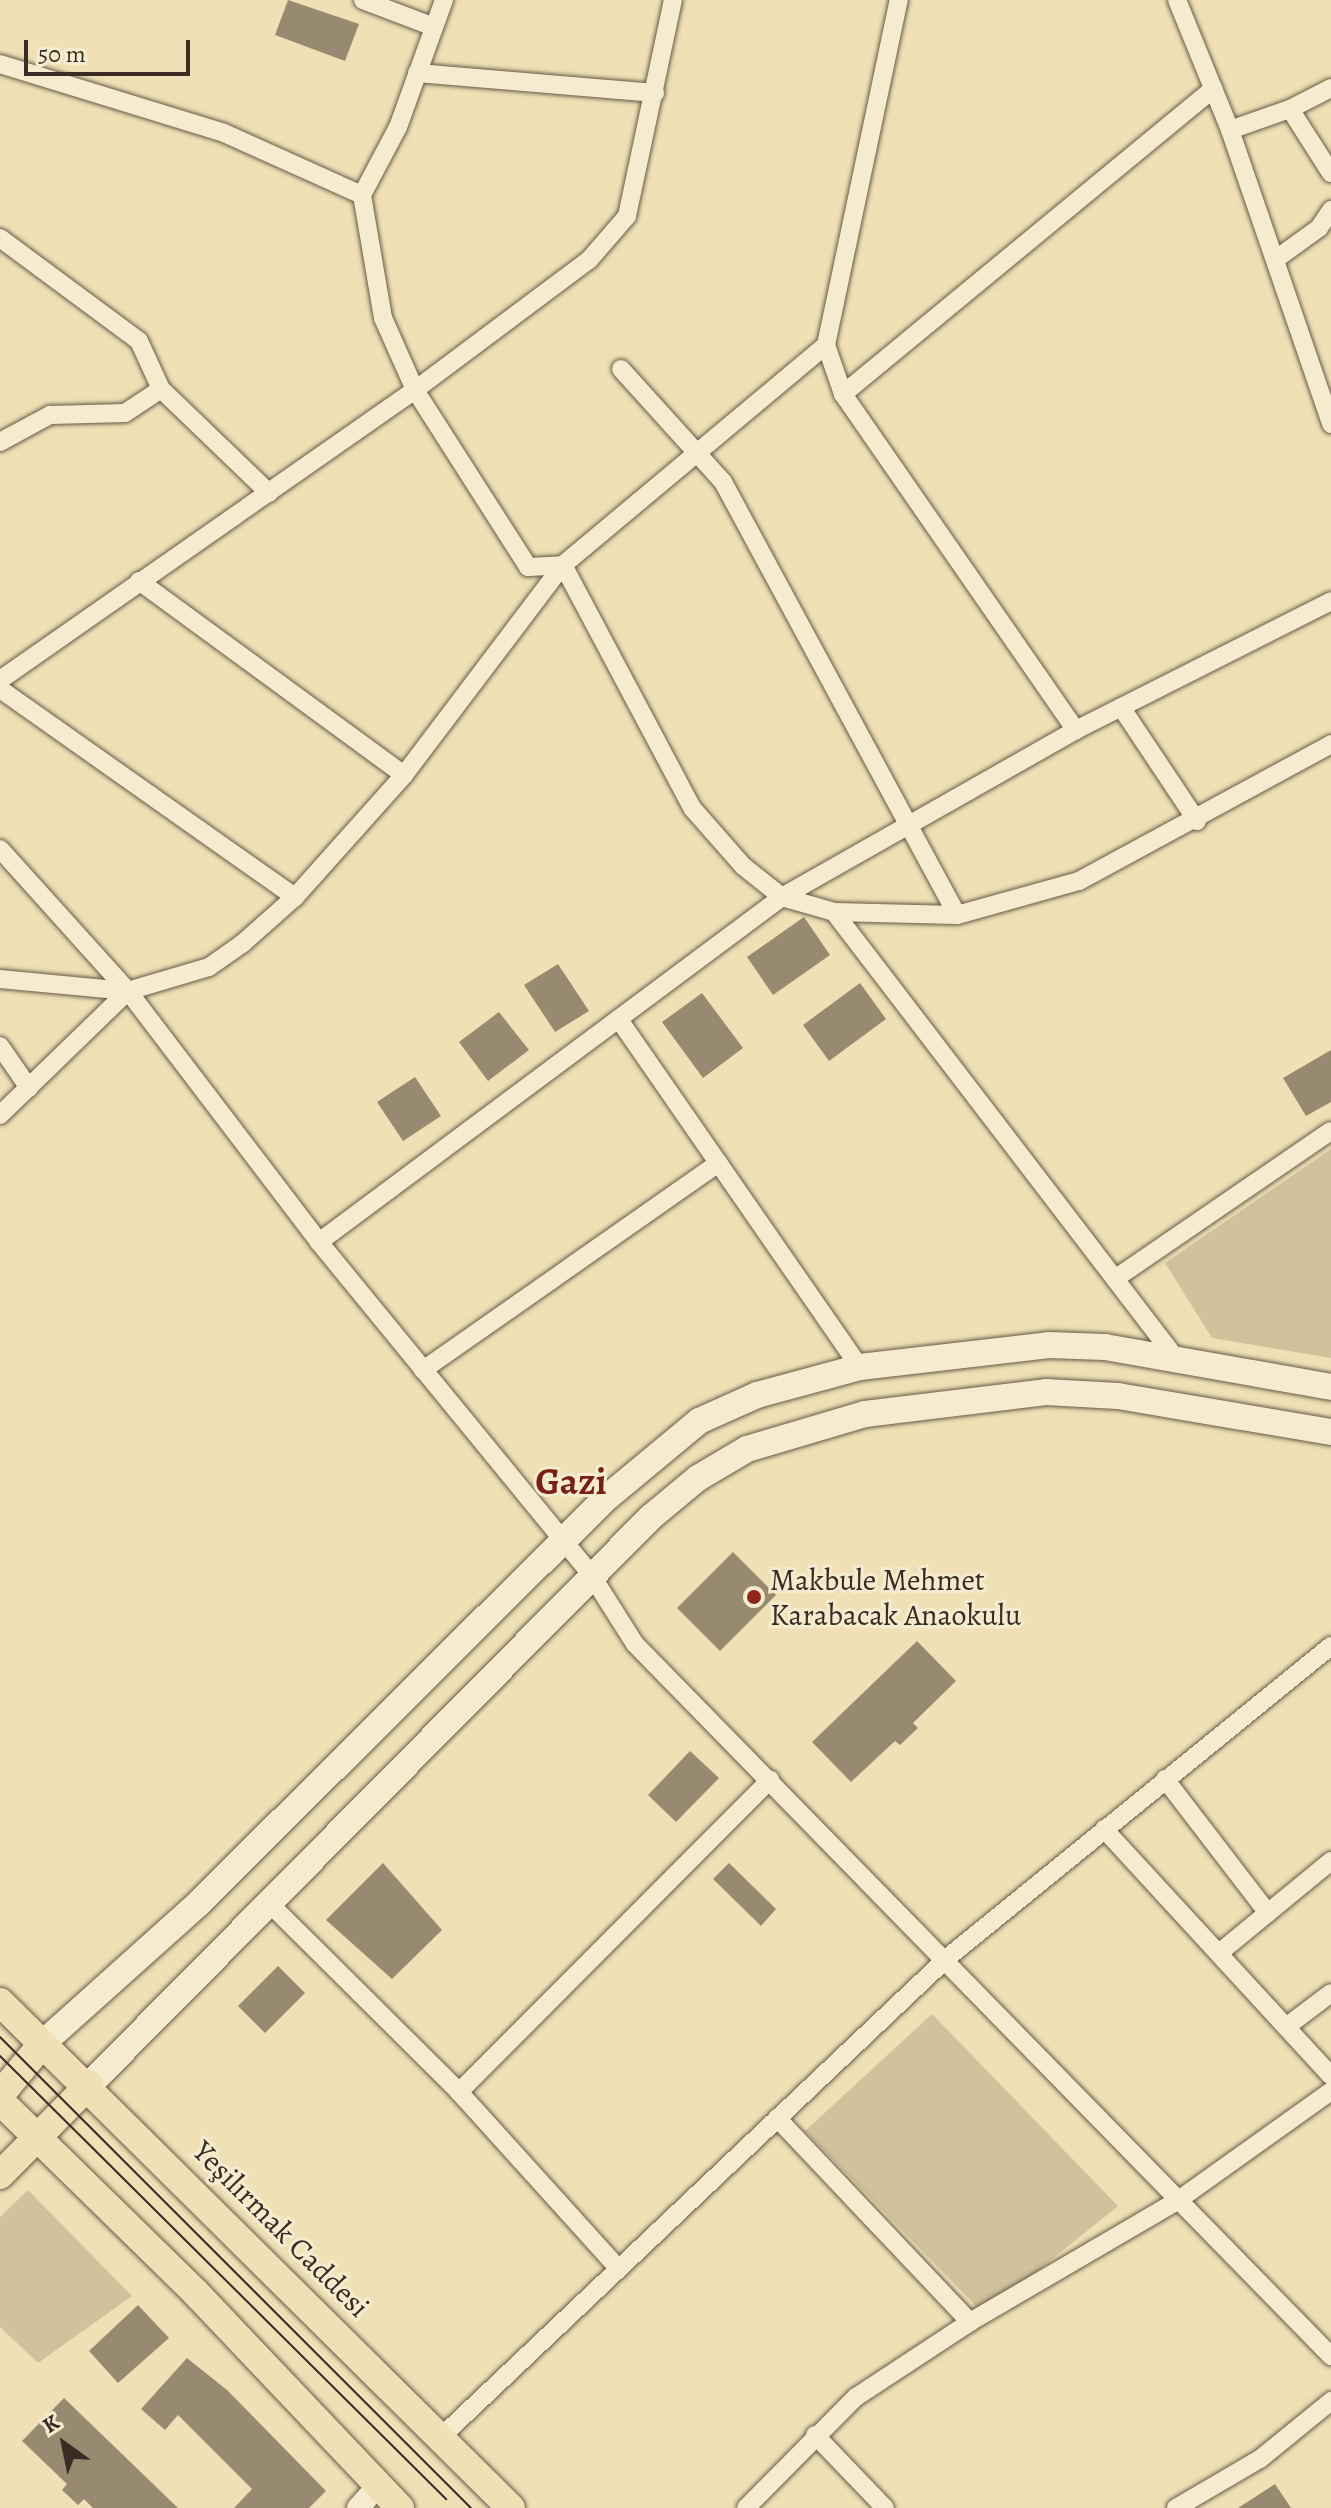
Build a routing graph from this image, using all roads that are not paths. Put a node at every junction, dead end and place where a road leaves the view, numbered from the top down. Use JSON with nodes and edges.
{"nodes":[{"id":1,"x":363,"y":0,"type":"edge"},
{"id":2,"x":444,"y":0,"type":"edge"},
{"id":3,"x":673,"y":0,"type":"edge"},
{"id":4,"x":899,"y":0,"type":"edge"},
{"id":5,"x":1177,"y":0,"type":"edge"},
{"id":6,"x":434,"y":27,"type":"junction"},
{"id":7,"x":0,"y":64,"type":"edge"},
{"id":8,"x":417,"y":73,"type":"junction"},
{"id":9,"x":1331,"y":88,"type":"edge"},
{"id":10,"x":1213,"y":89,"type":"junction"},
{"id":11,"x":655,"y":93,"type":"junction"},
{"id":12,"x":1290,"y":109,"type":"junction"},
{"id":13,"x":1230,"y":130,"type":"junction"},
{"id":14,"x":1331,"y":173,"type":"edge"},
{"id":15,"x":362,"y":195,"type":"junction"},
{"id":16,"x":1331,"y":210,"type":"edge"},
{"id":17,"x":0,"y":238,"type":"edge"},
{"id":18,"x":1276,"y":259,"type":"junction"},
{"id":19,"x":826,"y":345,"type":"junction"},
{"id":20,"x":621,"y":369,"type":"dead end"},
{"id":21,"x":161,"y":389,"type":"junction"},
{"id":22,"x":415,"y":390,"type":"junction"},
{"id":23,"x":843,"y":394,"type":"junction"},
{"id":24,"x":1331,"y":424,"type":"edge"},
{"id":25,"x":0,"y":442,"type":"edge"},
{"id":26,"x":699,"y":455,"type":"junction"},
{"id":27,"x":269,"y":493,"type":"junction"},
{"id":28,"x":563,"y":565,"type":"junction"},
{"id":29,"x":139,"y":581,"type":"junction"},
{"id":30,"x":1331,"y":601,"type":"edge"},
{"id":31,"x":0,"y":680,"type":"edge"},
{"id":32,"x":0,"y":689,"type":"edge"},
{"id":33,"x":1121,"y":707,"type":"junction"},
{"id":34,"x":1076,"y":730,"type":"junction"},
{"id":35,"x":1331,"y":744,"type":"edge"},
{"id":36,"x":404,"y":775,"type":"junction"},
{"id":37,"x":1197,"y":821,"type":"junction"},
{"id":38,"x":908,"y":824,"type":"junction"},
{"id":39,"x":0,"y":849,"type":"edge"},
{"id":40,"x":295,"y":897,"type":"junction"},
{"id":41,"x":782,"y":897,"type":"junction"},
{"id":42,"x":834,"y":912,"type":"junction"},
{"id":43,"x":957,"y":915,"type":"junction"},
{"id":44,"x":0,"y":979,"type":"edge"},
{"id":45,"x":128,"y":991,"type":"junction"},
{"id":46,"x":620,"y":1021,"type":"junction"},
{"id":47,"x":0,"y":1046,"type":"edge"},
{"id":48,"x":29,"y":1088,"type":"junction"},
{"id":49,"x":0,"y":1115,"type":"edge"},
{"id":50,"x":1331,"y":1131,"type":"edge"},
{"id":51,"x":719,"y":1163,"type":"junction"},
{"id":52,"x":319,"y":1242,"type":"junction"},
{"id":53,"x":1116,"y":1278,"type":"junction"},
{"id":54,"x":1177,"y":1360,"type":"junction"},
{"id":55,"x":860,"y":1367,"type":"junction"},
{"id":56,"x":423,"y":1370,"type":"junction"},
{"id":57,"x":1331,"y":1387,"type":"edge"},
{"id":58,"x":1331,"y":1432,"type":"edge"},
{"id":59,"x":563,"y":1540,"type":"junction"},
{"id":60,"x":592,"y":1576,"type":"junction"},
{"id":61,"x":1331,"y":1646,"type":"edge"},
{"id":62,"x":1165,"y":1779,"type":"junction"},
{"id":63,"x":770,"y":1780,"type":"junction"},
{"id":64,"x":1104,"y":1829,"type":"junction"},
{"id":65,"x":1331,"y":1861,"type":"edge"},
{"id":66,"x":269,"y":1903,"type":"junction"},
{"id":67,"x":1268,"y":1913,"type":"junction"},
{"id":68,"x":1219,"y":1953,"type":"junction"},
{"id":69,"x":947,"y":1958,"type":"junction"},
{"id":70,"x":1331,"y":1993,"type":"edge"},
{"id":71,"x":0,"y":2002,"type":"edge"},
{"id":72,"x":1286,"y":2027,"type":"junction"},
{"id":73,"x":42,"y":2044,"type":"junction"},
{"id":74,"x":1331,"y":2076,"type":"edge"},
{"id":75,"x":89,"y":2085,"type":"junction"},
{"id":76,"x":1331,"y":2091,"type":"edge"},
{"id":77,"x":459,"y":2092,"type":"junction"},
{"id":78,"x":0,"y":2098,"type":"edge"},
{"id":79,"x":777,"y":2118,"type":"junction"},
{"id":80,"x":38,"y":2136,"type":"junction"},
{"id":81,"x":0,"y":2175,"type":"edge"},
{"id":82,"x":1177,"y":2201,"type":"junction"},
{"id":83,"x":618,"y":2268,"type":"junction"},
{"id":84,"x":970,"y":2322,"type":"junction"},
{"id":85,"x":1331,"y":2356,"type":"edge"},
{"id":86,"x":1331,"y":2401,"type":"edge"},
{"id":87,"x":815,"y":2435,"type":"junction"},
{"id":88,"x":440,"y":2438,"type":"junction"},
{"id":89,"x":378,"y":2486,"type":"junction"},
{"id":90,"x":358,"y":2508,"type":"edge"},
{"id":91,"x":400,"y":2508,"type":"edge"},
{"id":92,"x":511,"y":2508,"type":"edge"},
{"id":93,"x":746,"y":2508,"type":"edge"},
{"id":94,"x":885,"y":2508,"type":"edge"},
{"id":95,"x":1176,"y":2508,"type":"edge"}],
"edges":[{"from":1,"to":6,"type":"street"},
{"from":2,"to":6,"type":"street"},
{"from":3,"to":11,"type":"street"},
{"from":4,"to":19,"type":"street"},
{"from":5,"to":10,"type":"street"},
{"from":6,"to":8,"type":"street"},
{"from":7,"to":15,"type":"street"},
{"from":8,"to":11,"type":"street"},
{"from":8,"to":15,"type":"street"},
{"from":9,"to":12,"type":"street"},
{"from":10,"to":13,"type":"street"},
{"from":10,"to":23,"type":"street"},
{"from":11,"to":22,"type":"street"},
{"from":12,"to":13,"type":"street"},
{"from":12,"to":14,"type":"street"},
{"from":13,"to":18,"type":"street"},
{"from":15,"to":22,"type":"street"},
{"from":16,"to":18,"type":"street"},
{"from":17,"to":21,"type":"street"},
{"from":18,"to":24,"type":"street"},
{"from":19,"to":23,"type":"street"},
{"from":19,"to":26,"type":"street"},
{"from":20,"to":26,"type":"street"},
{"from":21,"to":25,"type":"street"},
{"from":21,"to":27,"type":"street"},
{"from":22,"to":27,"type":"street"},
{"from":22,"to":28,"type":"street"},
{"from":23,"to":34,"type":"street"},
{"from":26,"to":28,"type":"street"},
{"from":26,"to":38,"type":"street"},
{"from":27,"to":29,"type":"street"},
{"from":28,"to":36,"type":"street"},
{"from":28,"to":41,"type":"street"},
{"from":29,"to":31,"type":"street"},
{"from":29,"to":36,"type":"street"},
{"from":30,"to":33,"type":"street"},
{"from":32,"to":40,"type":"street"},
{"from":33,"to":34,"type":"street"},
{"from":33,"to":37,"type":"street"},
{"from":34,"to":38,"type":"street"},
{"from":35,"to":37,"type":"street"},
{"from":36,"to":40,"type":"street"},
{"from":37,"to":43,"type":"street"},
{"from":38,"to":41,"type":"street"},
{"from":38,"to":43,"type":"street"},
{"from":39,"to":45,"type":"street"},
{"from":40,"to":45,"type":"street"},
{"from":41,"to":42,"type":"street"},
{"from":41,"to":46,"type":"street"},
{"from":42,"to":43,"type":"street"},
{"from":42,"to":53,"type":"street"},
{"from":44,"to":45,"type":"street"},
{"from":45,"to":48,"type":"street"},
{"from":45,"to":52,"type":"street"},
{"from":46,"to":51,"type":"street"},
{"from":46,"to":52,"type":"street"},
{"from":47,"to":48,"type":"street"},
{"from":48,"to":49,"type":"street"},
{"from":50,"to":53,"type":"street"},
{"from":51,"to":55,"type":"street"},
{"from":51,"to":56,"type":"street"},
{"from":52,"to":56,"type":"street"},
{"from":53,"to":54,"type":"street"},
{"from":54,"to":55,"type":"main road"},
{"from":54,"to":57,"type":"main road"},
{"from":55,"to":59,"type":"main road"},
{"from":56,"to":59,"type":"street"},
{"from":58,"to":60,"type":"main road"},
{"from":59,"to":60,"type":"street"},
{"from":59,"to":73,"type":"main road"},
{"from":60,"to":63,"type":"street"},
{"from":60,"to":66,"type":"main road"},
{"from":61,"to":62,"type":"street"},
{"from":62,"to":64,"type":"street"},
{"from":62,"to":67,"type":"street"},
{"from":63,"to":69,"type":"street"},
{"from":63,"to":77,"type":"street"},
{"from":64,"to":68,"type":"street"},
{"from":64,"to":69,"type":"street"},
{"from":65,"to":67,"type":"street"},
{"from":66,"to":75,"type":"main road"},
{"from":66,"to":77,"type":"street"},
{"from":67,"to":68,"type":"street"},
{"from":68,"to":72,"type":"street"},
{"from":69,"to":79,"type":"street"},
{"from":69,"to":82,"type":"street"},
{"from":70,"to":72,"type":"street"},
{"from":71,"to":73,"type":"main road","name":"Yeşilırmak Caddesi"},
{"from":72,"to":74,"type":"street"},
{"from":73,"to":75,"type":"main road","name":"Yeşilırmak Caddesi"},
{"from":73,"to":78,"type":"main road"},
{"from":75,"to":80,"type":"main road"},
{"from":75,"to":88,"type":"main road","name":"Yeşilırmak Caddesi"},
{"from":76,"to":82,"type":"street"},
{"from":77,"to":83,"type":"street"},
{"from":78,"to":80,"type":"main road"},
{"from":79,"to":83,"type":"street"},
{"from":79,"to":84,"type":"street"},
{"from":80,"to":81,"type":"main road"},
{"from":80,"to":89,"type":"main road"},
{"from":82,"to":84,"type":"street"},
{"from":82,"to":85,"type":"street"},
{"from":83,"to":88,"type":"street"},
{"from":84,"to":87,"type":"street"},
{"from":86,"to":95,"type":"street"},
{"from":87,"to":93,"type":"street"},
{"from":87,"to":94,"type":"street"},
{"from":88,"to":92,"type":"main road","name":"Yeşilırmak Caddesi"},
{"from":89,"to":90,"type":"street"},
{"from":89,"to":91,"type":"main road"}]}
